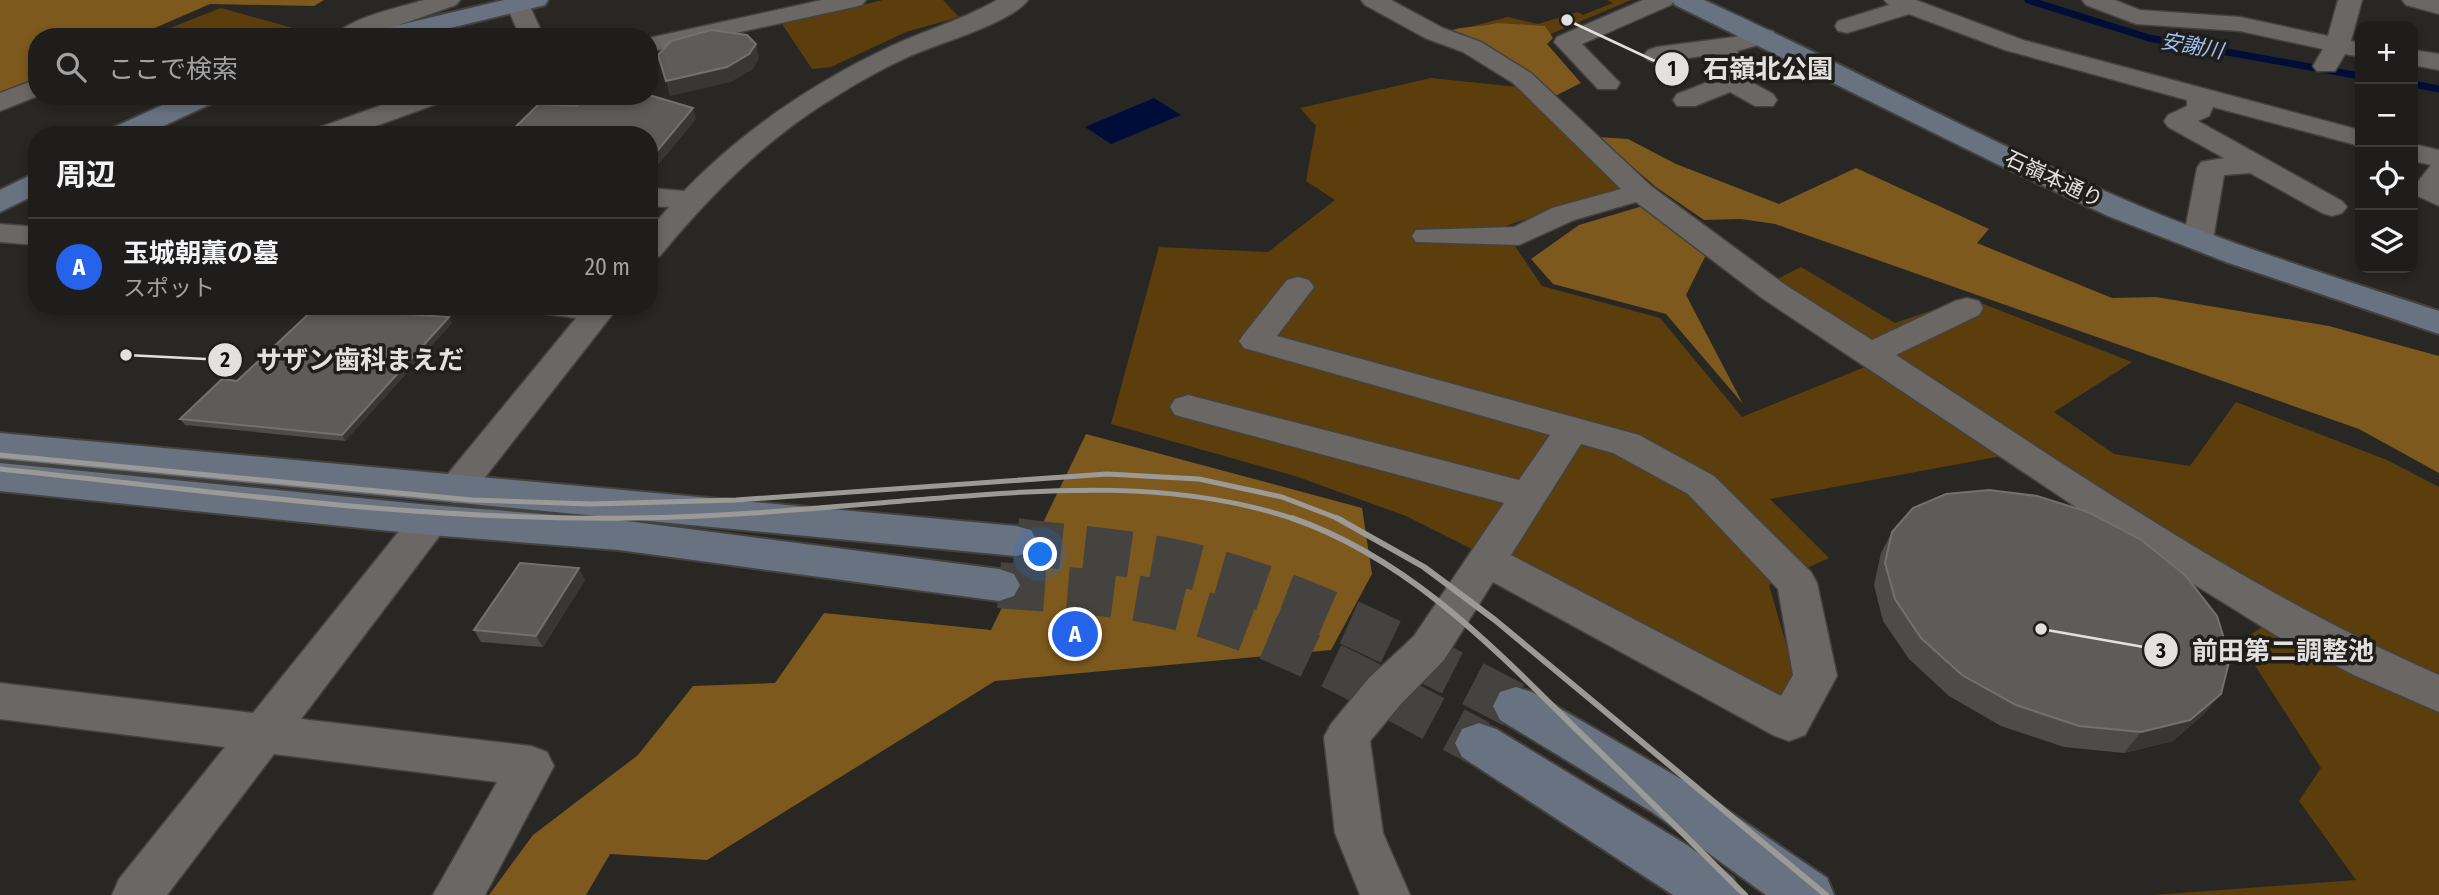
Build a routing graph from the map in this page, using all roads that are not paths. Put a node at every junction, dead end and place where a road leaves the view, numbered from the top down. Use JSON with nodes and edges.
{"nodes":[{"id":1,"x":448,"y":0,"type":"edge"},
{"id":2,"x":854,"y":0,"type":"edge"},
{"id":3,"x":1016,"y":0,"type":"edge"},
{"id":4,"x":1373,"y":0,"type":"edge"},
{"id":5,"x":1663,"y":0,"type":"edge"},
{"id":6,"x":1684,"y":0,"type":"edge"},
{"id":7,"x":1958,"y":0,"type":"edge"},
{"id":8,"x":2094,"y":0,"type":"edge"},
{"id":9,"x":2217,"y":0,"type":"edge"},
{"id":10,"x":2350,"y":0,"type":"edge"},
{"id":11,"x":2414,"y":0,"type":"edge"},
{"id":12,"x":527,"y":2,"type":"edge"},
{"id":13,"x":1912,"y":7,"type":"edge"},
{"id":14,"x":981,"y":8,"type":"edge"},
{"id":15,"x":2439,"y":8,"type":"edge"},
{"id":16,"x":2240,"y":24,"type":"junction"},
{"id":17,"x":1847,"y":26,"type":"dead end"},
{"id":18,"x":365,"y":28,"type":"edge"},
{"id":19,"x":417,"y":28,"type":"edge"},
{"id":20,"x":531,"y":28,"type":"edge"},
{"id":21,"x":1764,"y":36,"type":"junction"},
{"id":22,"x":658,"y":43,"type":"edge"},
{"id":23,"x":1721,"y":46,"type":"junction"},
{"id":24,"x":2341,"y":54,"type":"edge"},
{"id":25,"x":1657,"y":55,"type":"dead end"},
{"id":26,"x":2418,"y":59,"type":"edge"},
{"id":27,"x":2439,"y":62,"type":"edge"},
{"id":28,"x":1732,"y":82,"type":"junction"},
{"id":29,"x":1607,"y":83,"type":"dead end"},
{"id":30,"x":28,"y":91,"type":"edge"},
{"id":31,"x":2200,"y":97,"type":"junction"},
{"id":32,"x":1686,"y":100,"type":"dead end"},
{"id":33,"x":1764,"y":100,"type":"dead end"},
{"id":34,"x":0,"y":103,"type":"edge"},
{"id":35,"x":185,"y":105,"type":"edge"},
{"id":36,"x":408,"y":105,"type":"edge"},
{"id":37,"x":140,"y":126,"type":"edge"},
{"id":38,"x":350,"y":126,"type":"edge"},
{"id":39,"x":2355,"y":137,"type":"edge"},
{"id":40,"x":2418,"y":153,"type":"edge"},
{"id":41,"x":2439,"y":159,"type":"edge"},
{"id":42,"x":2255,"y":164,"type":"junction"},
{"id":43,"x":2439,"y":172,"type":"edge"},
{"id":44,"x":28,"y":186,"type":"edge"},
{"id":45,"x":1641,"y":192,"type":"junction"},
{"id":46,"x":2439,"y":197,"type":"edge"},
{"id":47,"x":658,"y":198,"type":"edge"},
{"id":48,"x":689,"y":200,"type":"junction"},
{"id":49,"x":0,"y":203,"type":"edge"},
{"id":50,"x":2332,"y":207,"type":"dead end"},
{"id":51,"x":0,"y":233,"type":"edge"},
{"id":52,"x":28,"y":235,"type":"edge"},
{"id":53,"x":1427,"y":236,"type":"dead end"},
{"id":54,"x":658,"y":238,"type":"edge"},
{"id":55,"x":2198,"y":240,"type":"junction"},
{"id":56,"x":1298,"y":287,"type":"dead end"},
{"id":57,"x":1967,"y":309,"type":"dead end"},
{"id":58,"x":595,"y":315,"type":"edge"},
{"id":59,"x":2439,"y":323,"type":"edge"},
{"id":60,"x":1871,"y":354,"type":"junction"},
{"id":61,"x":1188,"y":407,"type":"dead end"},
{"id":62,"x":1573,"y":428,"type":"junction"},
{"id":63,"x":0,"y":446,"type":"edge"},
{"id":64,"x":0,"y":477,"type":"edge"},
{"id":65,"x":1528,"y":496,"type":"junction"},
{"id":66,"x":442,"y":505,"type":"junction"},
{"id":67,"x":1016,"y":541,"type":"tunnel mouth"},
{"id":68,"x":1486,"y":560,"type":"junction"},
{"id":69,"x":999,"y":585,"type":"tunnel mouth"},
{"id":70,"x":2439,"y":695,"type":"edge"},
{"id":71,"x":0,"y":701,"type":"edge"},
{"id":72,"x":1516,"y":706,"type":"tunnel mouth"},
{"id":73,"x":265,"y":733,"type":"junction"},
{"id":74,"x":1479,"y":744,"type":"tunnel mouth"},
{"id":75,"x":137,"y":895,"type":"edge"},
{"id":76,"x":458,"y":895,"type":"edge"},
{"id":77,"x":1385,"y":895,"type":"edge"},
{"id":78,"x":1714,"y":895,"type":"edge"},
{"id":79,"x":1808,"y":895,"type":"edge"}],
"edges":[{"from":1,"to":18,"type":"street"},
{"from":2,"to":22,"type":"street"},
{"from":3,"to":14,"type":"street"},
{"from":4,"to":45,"type":"street"},
{"from":5,"to":29,"type":"street"},
{"from":6,"to":21,"type":"street","name":"石嶺本通り"},
{"from":7,"to":13,"type":"street"},
{"from":8,"to":16,"type":"street"},
{"from":9,"to":16,"type":"street"},
{"from":10,"to":24,"type":"street"},
{"from":11,"to":15,"type":"street"},
{"from":12,"to":19,"type":"street"},
{"from":12,"to":20,"type":"street"},
{"from":13,"to":17,"type":"street"},
{"from":13,"to":31,"type":"street"},
{"from":14,"to":48,"type":"street"},
{"from":16,"to":24,"type":"street"},
{"from":21,"to":23,"type":"street"},
{"from":21,"to":55,"type":"street","name":"石嶺本通り"},
{"from":23,"to":25,"type":"street"},
{"from":23,"to":28,"type":"street"},
{"from":26,"to":27,"type":"street"},
{"from":28,"to":32,"type":"street"},
{"from":28,"to":33,"type":"street"},
{"from":30,"to":34,"type":"street"},
{"from":31,"to":39,"type":"street"},
{"from":31,"to":42,"type":"street"},
{"from":35,"to":37,"type":"street"},
{"from":36,"to":38,"type":"street"},
{"from":40,"to":41,"type":"street"},
{"from":42,"to":50,"type":"street"},
{"from":42,"to":55,"type":"street"},
{"from":43,"to":46,"type":"street"},
{"from":44,"to":49,"type":"street"},
{"from":45,"to":53,"type":"street"},
{"from":45,"to":60,"type":"street"},
{"from":47,"to":48,"type":"street"},
{"from":48,"to":54,"type":"street"},
{"from":51,"to":52,"type":"street"},
{"from":55,"to":59,"type":"street","name":"石嶺本通り"},
{"from":56,"to":62,"type":"street"},
{"from":57,"to":60,"type":"street"},
{"from":58,"to":66,"type":"street"},
{"from":60,"to":70,"type":"street"},
{"from":61,"to":65,"type":"street"},
{"from":62,"to":65,"type":"street"},
{"from":62,"to":68,"type":"street"},
{"from":63,"to":66,"type":"street"},
{"from":64,"to":66,"type":"street"},
{"from":65,"to":68,"type":"street"},
{"from":66,"to":67,"type":"street"},
{"from":66,"to":69,"type":"street"},
{"from":66,"to":73,"type":"street"},
{"from":68,"to":77,"type":"street"},
{"from":71,"to":73,"type":"street"},
{"from":72,"to":79,"type":"street"},
{"from":73,"to":75,"type":"street"},
{"from":73,"to":76,"type":"street"},
{"from":74,"to":78,"type":"street"}]}
